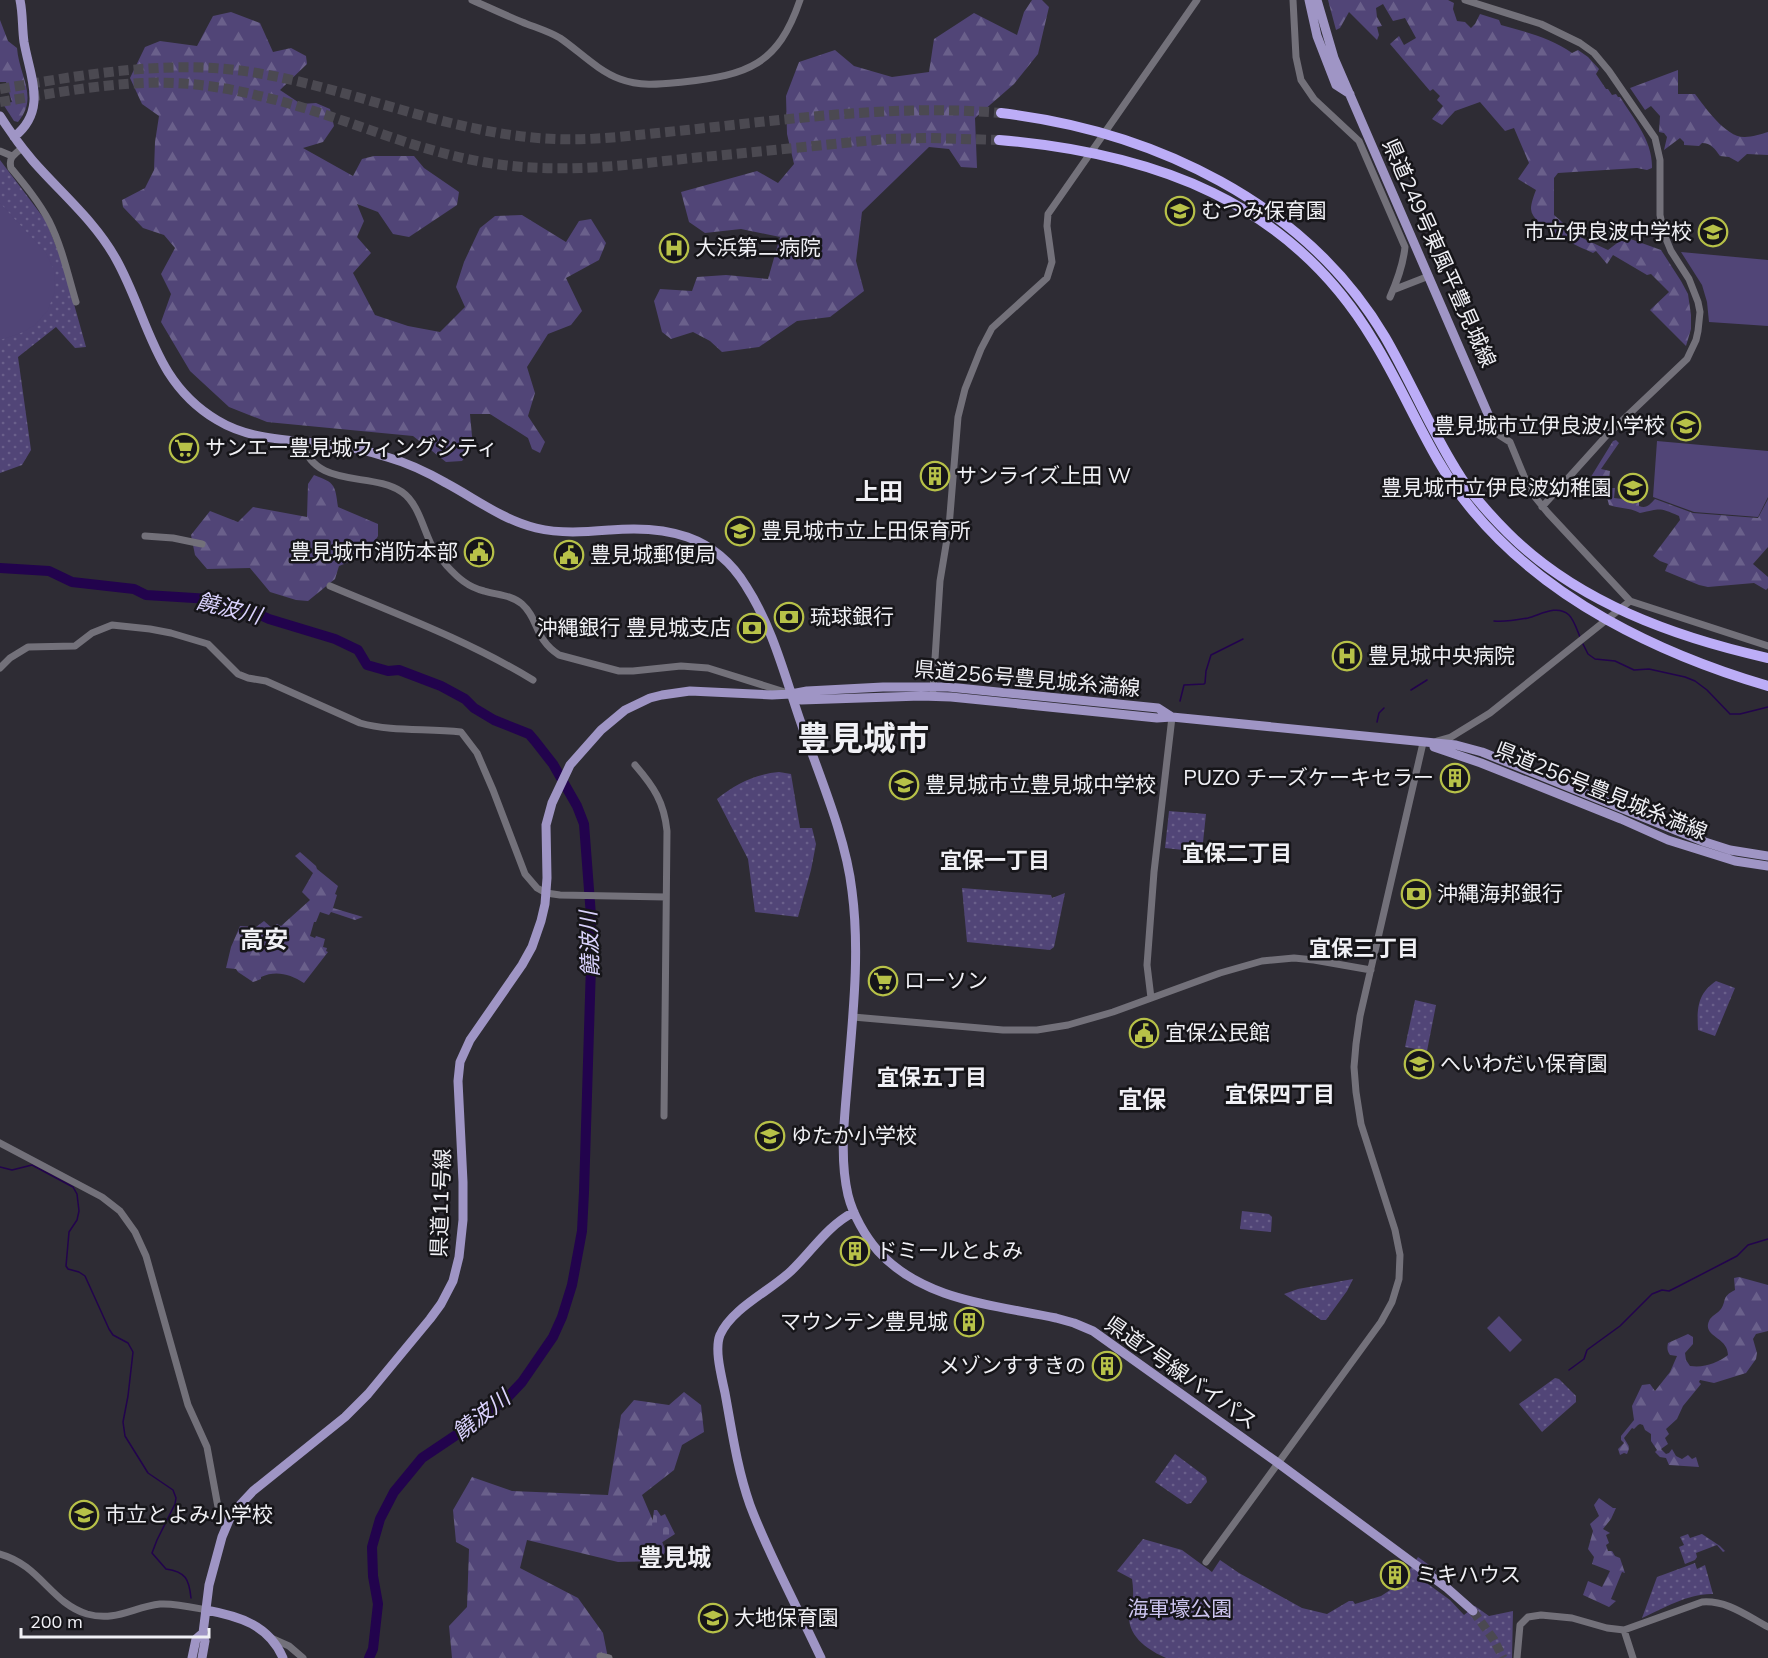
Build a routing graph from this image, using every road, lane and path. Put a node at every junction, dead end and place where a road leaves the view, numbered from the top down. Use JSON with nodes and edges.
{"nodes":[{"id":1,"x":20,"y":0,"type":"edge"},
{"id":2,"x":472,"y":0,"type":"edge"},
{"id":3,"x":800,"y":0,"type":"edge"},
{"id":4,"x":1197,"y":0,"type":"edge"},
{"id":5,"x":1293,"y":0,"type":"edge"},
{"id":6,"x":1309,"y":0,"type":"edge"},
{"id":7,"x":1317,"y":0,"type":"edge"},
{"id":8,"x":1465,"y":0,"type":"edge"},
{"id":9,"x":1350,"y":94,"type":"junction"},
{"id":10,"x":1001,"y":113,"type":"tunnel mouth"},
{"id":11,"x":0,"y":116,"type":"edge"},
{"id":12,"x":11,"y":133,"type":"junction"},
{"id":13,"x":999,"y":140,"type":"tunnel mouth"},
{"id":14,"x":22,"y":148,"type":"junction"},
{"id":15,"x":0,"y":151,"type":"edge"},
{"id":16,"x":12,"y":156,"type":"junction"},
{"id":17,"x":1429,"y":276,"type":"junction"},
{"id":18,"x":76,"y":302,"type":"dead end"},
{"id":19,"x":1494,"y":428,"type":"joint"},
{"id":20,"x":302,"y":442,"type":"junction"},
{"id":21,"x":1542,"y":507,"type":"junction"},
{"id":22,"x":145,"y":536,"type":"dead end"},
{"id":23,"x":202,"y":544,"type":"dead end"},
{"id":24,"x":330,"y":586,"type":"dead end"},
{"id":25,"x":1630,"y":601,"type":"junction"},
{"id":26,"x":1768,"y":646,"type":"edge"},
{"id":27,"x":1768,"y":658,"type":"edge"},
{"id":28,"x":0,"y":668,"type":"edge"},
{"id":29,"x":532,"y":680,"type":"dead end"},
{"id":30,"x":747,"y":680,"type":"junction"},
{"id":31,"x":1768,"y":686,"type":"edge"},
{"id":32,"x":933,"y":692,"type":"junction"},
{"id":33,"x":743,"y":694,"type":"junction"},
{"id":34,"x":791,"y":694,"type":"junction"},
{"id":35,"x":1172,"y":717,"type":"junction"},
{"id":36,"x":1423,"y":743,"type":"junction"},
{"id":37,"x":635,"y":765,"type":"dead end"},
{"id":38,"x":1768,"y":856,"type":"edge"},
{"id":39,"x":1768,"y":866,"type":"edge"},
{"id":40,"x":546,"y":893,"type":"junction"},
{"id":41,"x":666,"y":897,"type":"junction"},
{"id":42,"x":1371,"y":970,"type":"junction"},
{"id":43,"x":1151,"y":998,"type":"junction"},
{"id":44,"x":853,"y":1017,"type":"junction"},
{"id":45,"x":664,"y":1116,"type":"dead end"},
{"id":46,"x":0,"y":1143,"type":"edge"},
{"id":47,"x":854,"y":1212,"type":"junction"},
{"id":48,"x":1278,"y":1463,"type":"junction"},
{"id":49,"x":227,"y":1525,"type":"junction"},
{"id":50,"x":0,"y":1554,"type":"edge"},
{"id":51,"x":1206,"y":1562,"type":"dead end"},
{"id":52,"x":206,"y":1610,"type":"junction"},
{"id":53,"x":1473,"y":1611,"type":"tunnel mouth"},
{"id":54,"x":1768,"y":1627,"type":"edge"},
{"id":55,"x":1624,"y":1630,"type":"junction"},
{"id":56,"x":203,"y":1633,"type":"junction"},
{"id":57,"x":271,"y":1638,"type":"junction"},
{"id":58,"x":600,"y":1656,"type":"dead end"},
{"id":59,"x":192,"y":1658,"type":"edge"},
{"id":60,"x":202,"y":1658,"type":"edge"},
{"id":61,"x":283,"y":1658,"type":"edge"},
{"id":62,"x":303,"y":1658,"type":"edge"},
{"id":63,"x":609,"y":1658,"type":"edge"},
{"id":64,"x":821,"y":1658,"type":"edge"},
{"id":65,"x":1517,"y":1658,"type":"edge"},
{"id":66,"x":1633,"y":1658,"type":"edge"}],
"edges":[{"from":1,"to":12,"type":"main road"},
{"from":2,"to":3,"type":"street"},
{"from":4,"to":32,"type":"street"},
{"from":5,"to":17,"type":"street"},
{"from":6,"to":9,"type":"main road","name":"県道249号東風平豊見城線"},
{"from":7,"to":9,"type":"main road","name":"県道249号東風平豊見城線"},
{"from":8,"to":21,"type":"street"},
{"from":9,"to":17,"type":"main road","name":"県道249号東風平豊見城線"},
{"from":10,"to":27,"type":"highway"},
{"from":11,"to":12,"type":"main road","name":"県道7号線バイパス"},
{"from":12,"to":14,"type":"main road","name":"県道7号線バイパス"},
{"from":13,"to":31,"type":"highway"},
{"from":14,"to":16,"type":"street"},
{"from":14,"to":20,"type":"main road","name":"県道7号線バイパス"},
{"from":15,"to":16,"type":"street"},
{"from":16,"to":18,"type":"street"},
{"from":17,"to":19,"type":"main road","name":"県道249号東風平豊見城線"},
{"from":19,"to":21,"type":"street"},
{"from":20,"to":30,"type":"street"},
{"from":20,"to":34,"type":"main road","name":"県道7号線バイパス"},
{"from":21,"to":25,"type":"street"},
{"from":22,"to":23,"type":"street"},
{"from":24,"to":29,"type":"street"},
{"from":25,"to":26,"type":"street"},
{"from":25,"to":36,"type":"street"},
{"from":28,"to":40,"type":"street"},
{"from":30,"to":33,"type":"street"},
{"from":30,"to":34,"type":"street"},
{"from":32,"to":34,"type":"main road","name":"県道256号豊見城糸満線"},
{"from":32,"to":35,"type":"main road","name":"県道256号豊見城糸満線"},
{"from":33,"to":34,"type":"main road","name":"県道11号線"},
{"from":33,"to":40,"type":"main road","name":"県道11号線"},
{"from":34,"to":44,"type":"main road","name":"県道7号線バイパス"},
{"from":35,"to":36,"type":"main road","name":"県道256号豊見城糸満線"},
{"from":35,"to":43,"type":"street"},
{"from":36,"to":38,"type":"main road","name":"県道256号豊見城糸満線"},
{"from":36,"to":39,"type":"main road","name":"県道256号豊見城糸満線"},
{"from":36,"to":42,"type":"street"},
{"from":37,"to":41,"type":"street"},
{"from":40,"to":41,"type":"street"},
{"from":40,"to":49,"type":"main road","name":"県道11号線"},
{"from":41,"to":45,"type":"street"},
{"from":42,"to":43,"type":"street"},
{"from":42,"to":48,"type":"street"},
{"from":43,"to":44,"type":"street"},
{"from":44,"to":47,"type":"main road","name":"県道7号線バイパス"},
{"from":46,"to":49,"type":"street"},
{"from":47,"to":48,"type":"main road","name":"県道7号線バイパス"},
{"from":47,"to":64,"type":"main road"},
{"from":48,"to":51,"type":"street"},
{"from":48,"to":53,"type":"main road","name":"県道7号線バイパス"},
{"from":49,"to":52,"type":"main road","name":"県道11号線"},
{"from":50,"to":52,"type":"street"},
{"from":52,"to":56,"type":"main road","name":"県道11号線"},
{"from":52,"to":57,"type":"main road"},
{"from":54,"to":55,"type":"street"},
{"from":55,"to":65,"type":"street"},
{"from":55,"to":66,"type":"street"},
{"from":56,"to":59,"type":"main road","name":"県道11号線"},
{"from":56,"to":60,"type":"main road","name":"県道11号線"},
{"from":57,"to":61,"type":"main road"},
{"from":57,"to":62,"type":"street"},
{"from":58,"to":63,"type":"street"}]}
